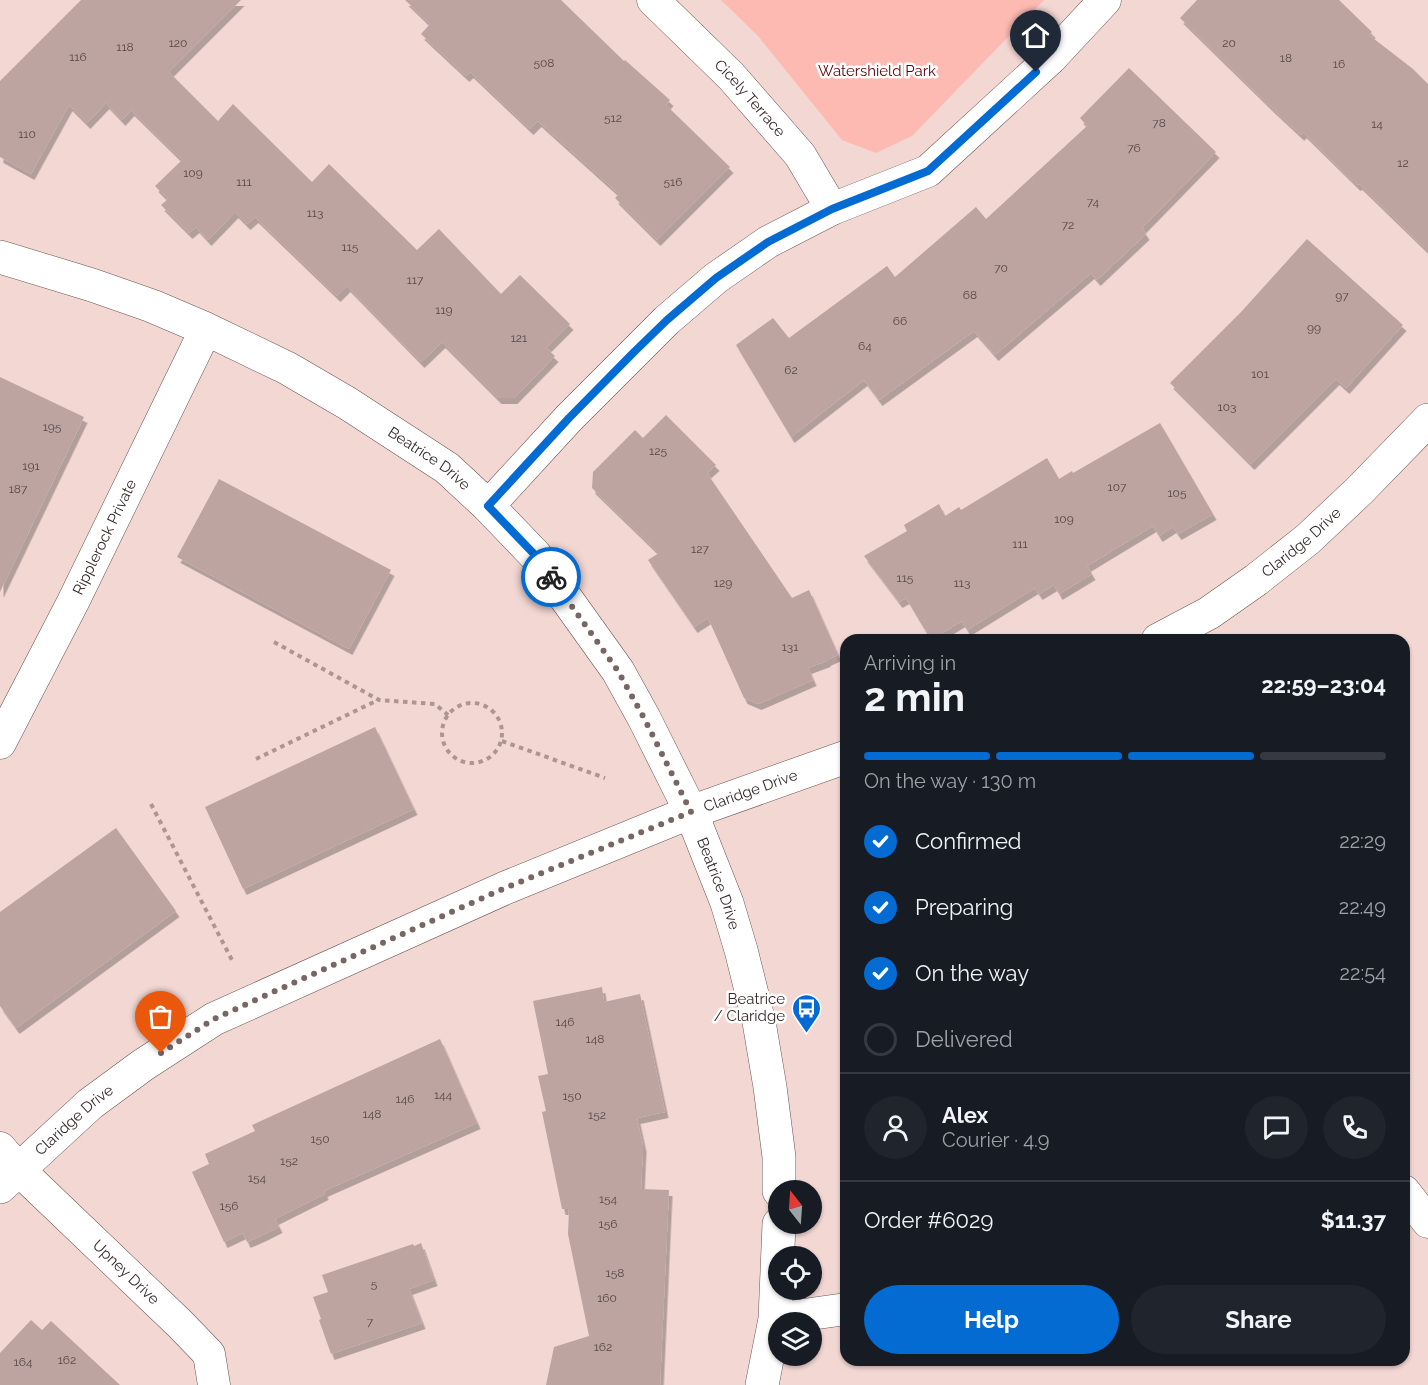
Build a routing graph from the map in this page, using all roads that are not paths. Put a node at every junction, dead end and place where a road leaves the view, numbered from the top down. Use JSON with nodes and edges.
{"nodes":[{"id":1,"x":653,"y":0,"type":"edge"},
{"id":2,"x":1105,"y":0,"type":"edge"},
{"id":3,"x":832,"y":209,"type":"junction"},
{"id":4,"x":0,"y":258,"type":"edge"},
{"id":5,"x":206,"y":329,"type":"junction"},
{"id":6,"x":1428,"y":420,"type":"edge"},
{"id":7,"x":488,"y":506,"type":"junction"},
{"id":8,"x":1169,"y":634,"type":"edge"},
{"id":9,"x":0,"y":743,"type":"edge"},
{"id":10,"x":840,"y":759,"type":"edge"},
{"id":11,"x":691,"y":812,"type":"junction"},
{"id":12,"x":6,"y":1168,"type":"edge"},
{"id":13,"x":779,"y":1180,"type":"edge"},
{"id":14,"x":1410,"y":1198,"type":"edge"},
{"id":15,"x":1428,"y":1221,"type":"edge"},
{"id":16,"x":779,"y":1234,"type":"edge"},
{"id":17,"x":840,"y":1310,"type":"edge"},
{"id":18,"x":775,"y":1312,"type":"edge"},
{"id":19,"x":822,"y":1312,"type":"edge"},
{"id":20,"x":768,"y":1355,"type":"edge"},
{"id":21,"x":214,"y":1385,"type":"edge"},
{"id":22,"x":762,"y":1385,"type":"edge"}],
"edges":[{"from":1,"to":3,"type":"street","name":"Cicely Terrace"},
{"from":2,"to":3,"type":"street"},
{"from":3,"to":7,"type":"street"},
{"from":4,"to":5,"type":"street","name":"Beatrice Drive"},
{"from":5,"to":7,"type":"street","name":"Beatrice Drive"},
{"from":5,"to":9,"type":"street","name":"Ripplerock Private"},
{"from":6,"to":8,"type":"street","name":"Claridge Drive"},
{"from":7,"to":11,"type":"street","name":"Beatrice Drive"},
{"from":10,"to":11,"type":"street","name":"Claridge Drive"},
{"from":11,"to":12,"type":"street","name":"Claridge Drive"},
{"from":11,"to":13,"type":"street","name":"Beatrice Drive"},
{"from":12,"to":21,"type":"street","name":"Upney Drive"},
{"from":14,"to":15,"type":"street"},
{"from":16,"to":18,"type":"street"},
{"from":17,"to":19,"type":"street"},
{"from":20,"to":22,"type":"street"}]}
